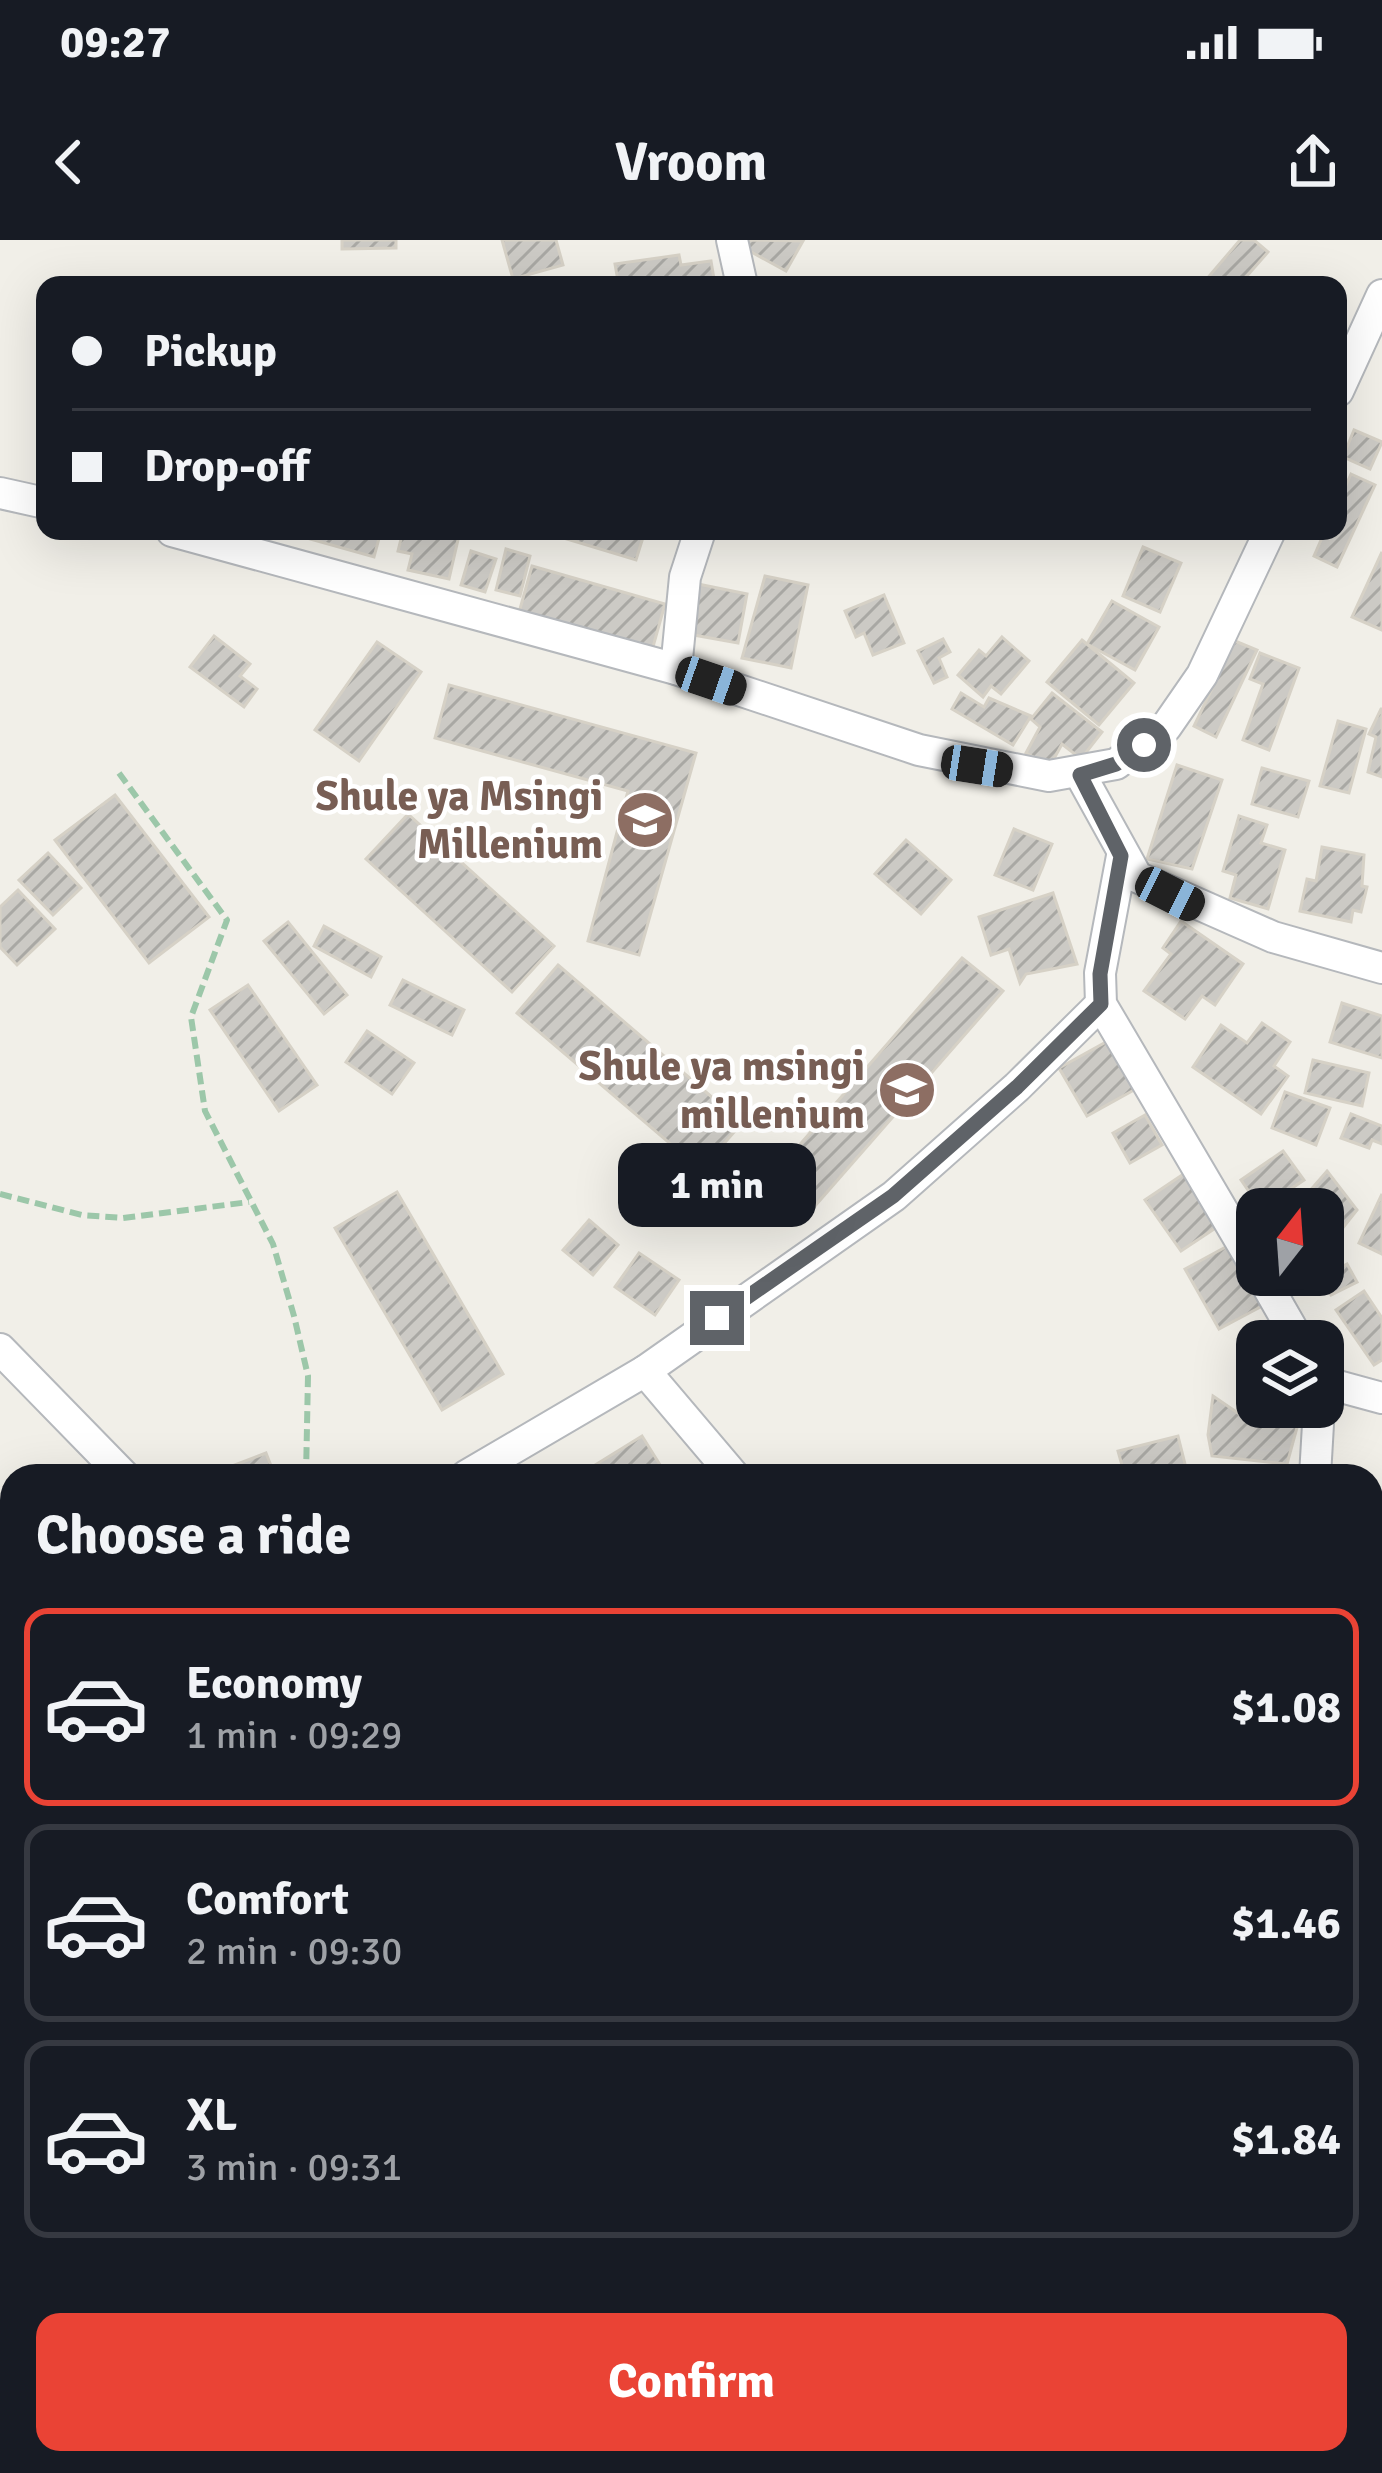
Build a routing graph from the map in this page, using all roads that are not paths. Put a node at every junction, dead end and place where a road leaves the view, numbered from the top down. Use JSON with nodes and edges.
{"nodes":[{"id":1,"x":732,"y":240,"type":"edge"},
{"id":2,"x":740,"y":276,"type":"edge"},
{"id":3,"x":1382,"y":295,"type":"edge"},
{"id":4,"x":1347,"y":371,"type":"edge"},
{"id":5,"x":0,"y":493,"type":"edge"},
{"id":6,"x":36,"y":501,"type":"edge"},
{"id":7,"x":205,"y":540,"type":"edge"},
{"id":8,"x":697,"y":540,"type":"edge"},
{"id":9,"x":1266,"y":540,"type":"edge"},
{"id":10,"x":676,"y":669,"type":"junction"},
{"id":11,"x":1080,"y":775,"type":"junction"},
{"id":12,"x":1121,"y":856,"type":"junction"},
{"id":13,"x":1382,"y":968,"type":"edge"},
{"id":14,"x":1101,"y":1004,"type":"junction"},
{"id":15,"x":1236,"y":1233,"type":"edge"},
{"id":16,"x":0,"y":1349,"type":"edge"},
{"id":17,"x":645,"y":1371,"type":"junction"},
{"id":18,"x":1344,"y":1388,"type":"edge"},
{"id":19,"x":1382,"y":1398,"type":"edge"},
{"id":20,"x":1318,"y":1428,"type":"edge"},
{"id":21,"x":112,"y":1464,"type":"edge"},
{"id":22,"x":486,"y":1464,"type":"edge"},
{"id":23,"x":724,"y":1464,"type":"edge"},
{"id":24,"x":1316,"y":1464,"type":"edge"}],
"edges":[{"from":1,"to":2,"type":"street"},
{"from":3,"to":4,"type":"street"},
{"from":5,"to":6,"type":"street"},
{"from":7,"to":10,"type":"street"},
{"from":8,"to":10,"type":"street"},
{"from":9,"to":11,"type":"street"},
{"from":10,"to":11,"type":"street"},
{"from":11,"to":12,"type":"street"},
{"from":12,"to":13,"type":"street"},
{"from":12,"to":14,"type":"street"},
{"from":14,"to":15,"type":"street"},
{"from":14,"to":17,"type":"street"},
{"from":16,"to":21,"type":"street"},
{"from":17,"to":22,"type":"street"},
{"from":17,"to":23,"type":"street"},
{"from":18,"to":19,"type":"street"},
{"from":20,"to":24,"type":"street"}]}
